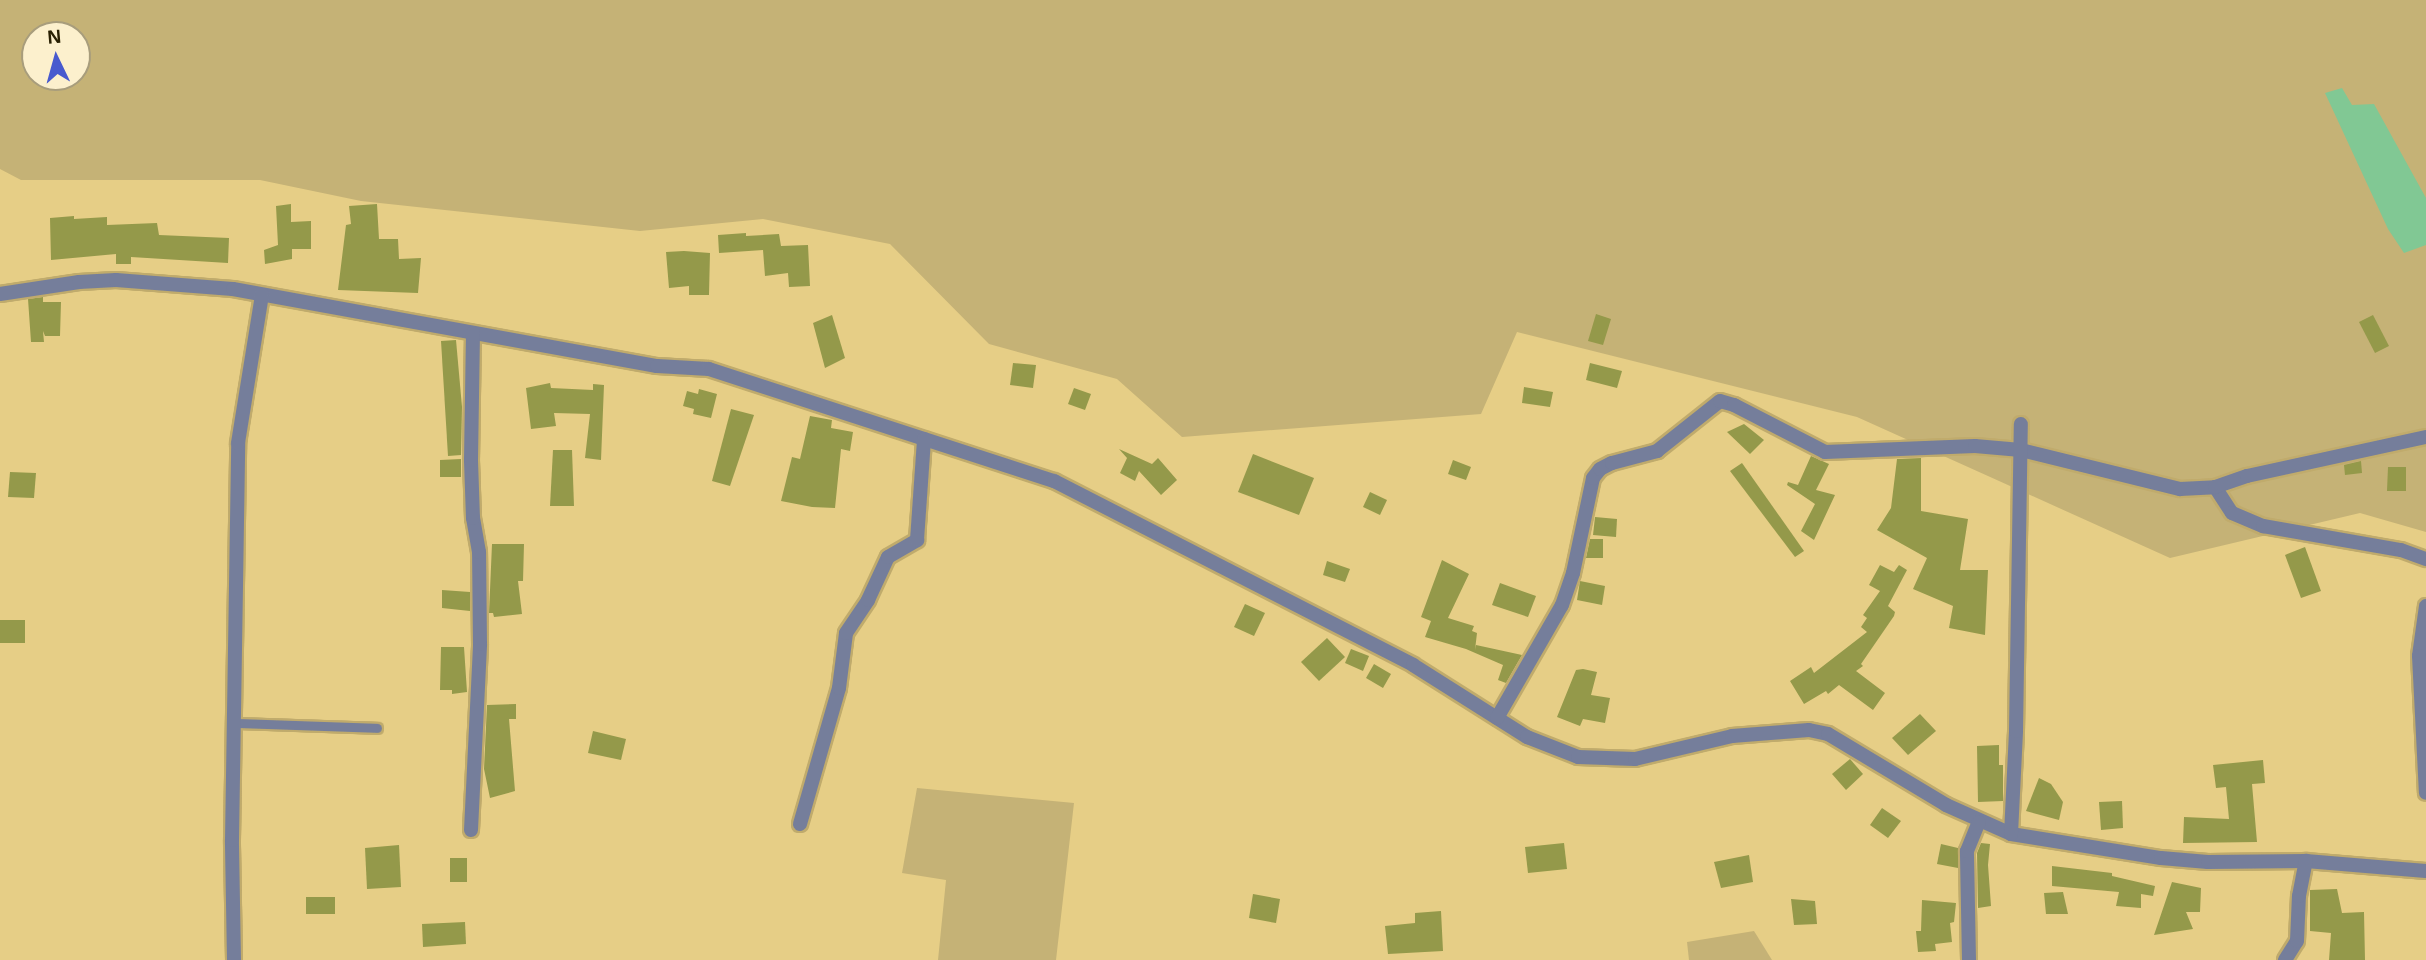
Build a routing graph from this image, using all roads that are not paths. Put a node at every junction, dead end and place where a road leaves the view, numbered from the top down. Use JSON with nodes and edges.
{"nodes":[{"id":1,"x":0,"y":294,"type":"edge"},
{"id":2,"x":262,"y":295,"type":"junction"},
{"id":3,"x":473,"y":333,"type":"junction"},
{"id":4,"x":2021,"y":424,"type":"dead end"},
{"id":5,"x":2426,"y":437,"type":"edge"},
{"id":6,"x":924,"y":439,"type":"junction"},
{"id":7,"x":2021,"y":450,"type":"junction"},
{"id":8,"x":2215,"y":487,"type":"junction"},
{"id":9,"x":2426,"y":559,"type":"edge"},
{"id":10,"x":2426,"y":606,"type":"edge"},
{"id":11,"x":1497,"y":718,"type":"junction"},
{"id":12,"x":234,"y":723,"type":"junction"},
{"id":13,"x":377,"y":728,"type":"dead end"},
{"id":14,"x":2426,"y":793,"type":"edge"},
{"id":15,"x":1979,"y":822,"type":"junction"},
{"id":16,"x":800,"y":824,"type":"dead end"},
{"id":17,"x":471,"y":830,"type":"dead end"},
{"id":18,"x":2011,"y":834,"type":"junction"},
{"id":19,"x":2306,"y":861,"type":"junction"},
{"id":20,"x":2426,"y":871,"type":"edge"},
{"id":21,"x":234,"y":960,"type":"edge"},
{"id":22,"x":1969,"y":960,"type":"edge"},
{"id":23,"x":2285,"y":960,"type":"edge"}],
"edges":[{"from":1,"to":2,"type":"street"},
{"from":2,"to":3,"type":"street"},
{"from":2,"to":12,"type":"street"},
{"from":3,"to":6,"type":"street"},
{"from":3,"to":17,"type":"street"},
{"from":4,"to":7,"type":"street"},
{"from":5,"to":8,"type":"street"},
{"from":6,"to":11,"type":"street"},
{"from":6,"to":16,"type":"street"},
{"from":7,"to":8,"type":"street"},
{"from":7,"to":11,"type":"street"},
{"from":7,"to":18,"type":"street"},
{"from":8,"to":9,"type":"street"},
{"from":10,"to":14,"type":"street"},
{"from":11,"to":15,"type":"street"},
{"from":12,"to":13,"type":"lane"},
{"from":12,"to":21,"type":"street"},
{"from":15,"to":18,"type":"street"},
{"from":15,"to":22,"type":"street"},
{"from":18,"to":19,"type":"street"},
{"from":19,"to":20,"type":"street"},
{"from":19,"to":23,"type":"street"}]}
